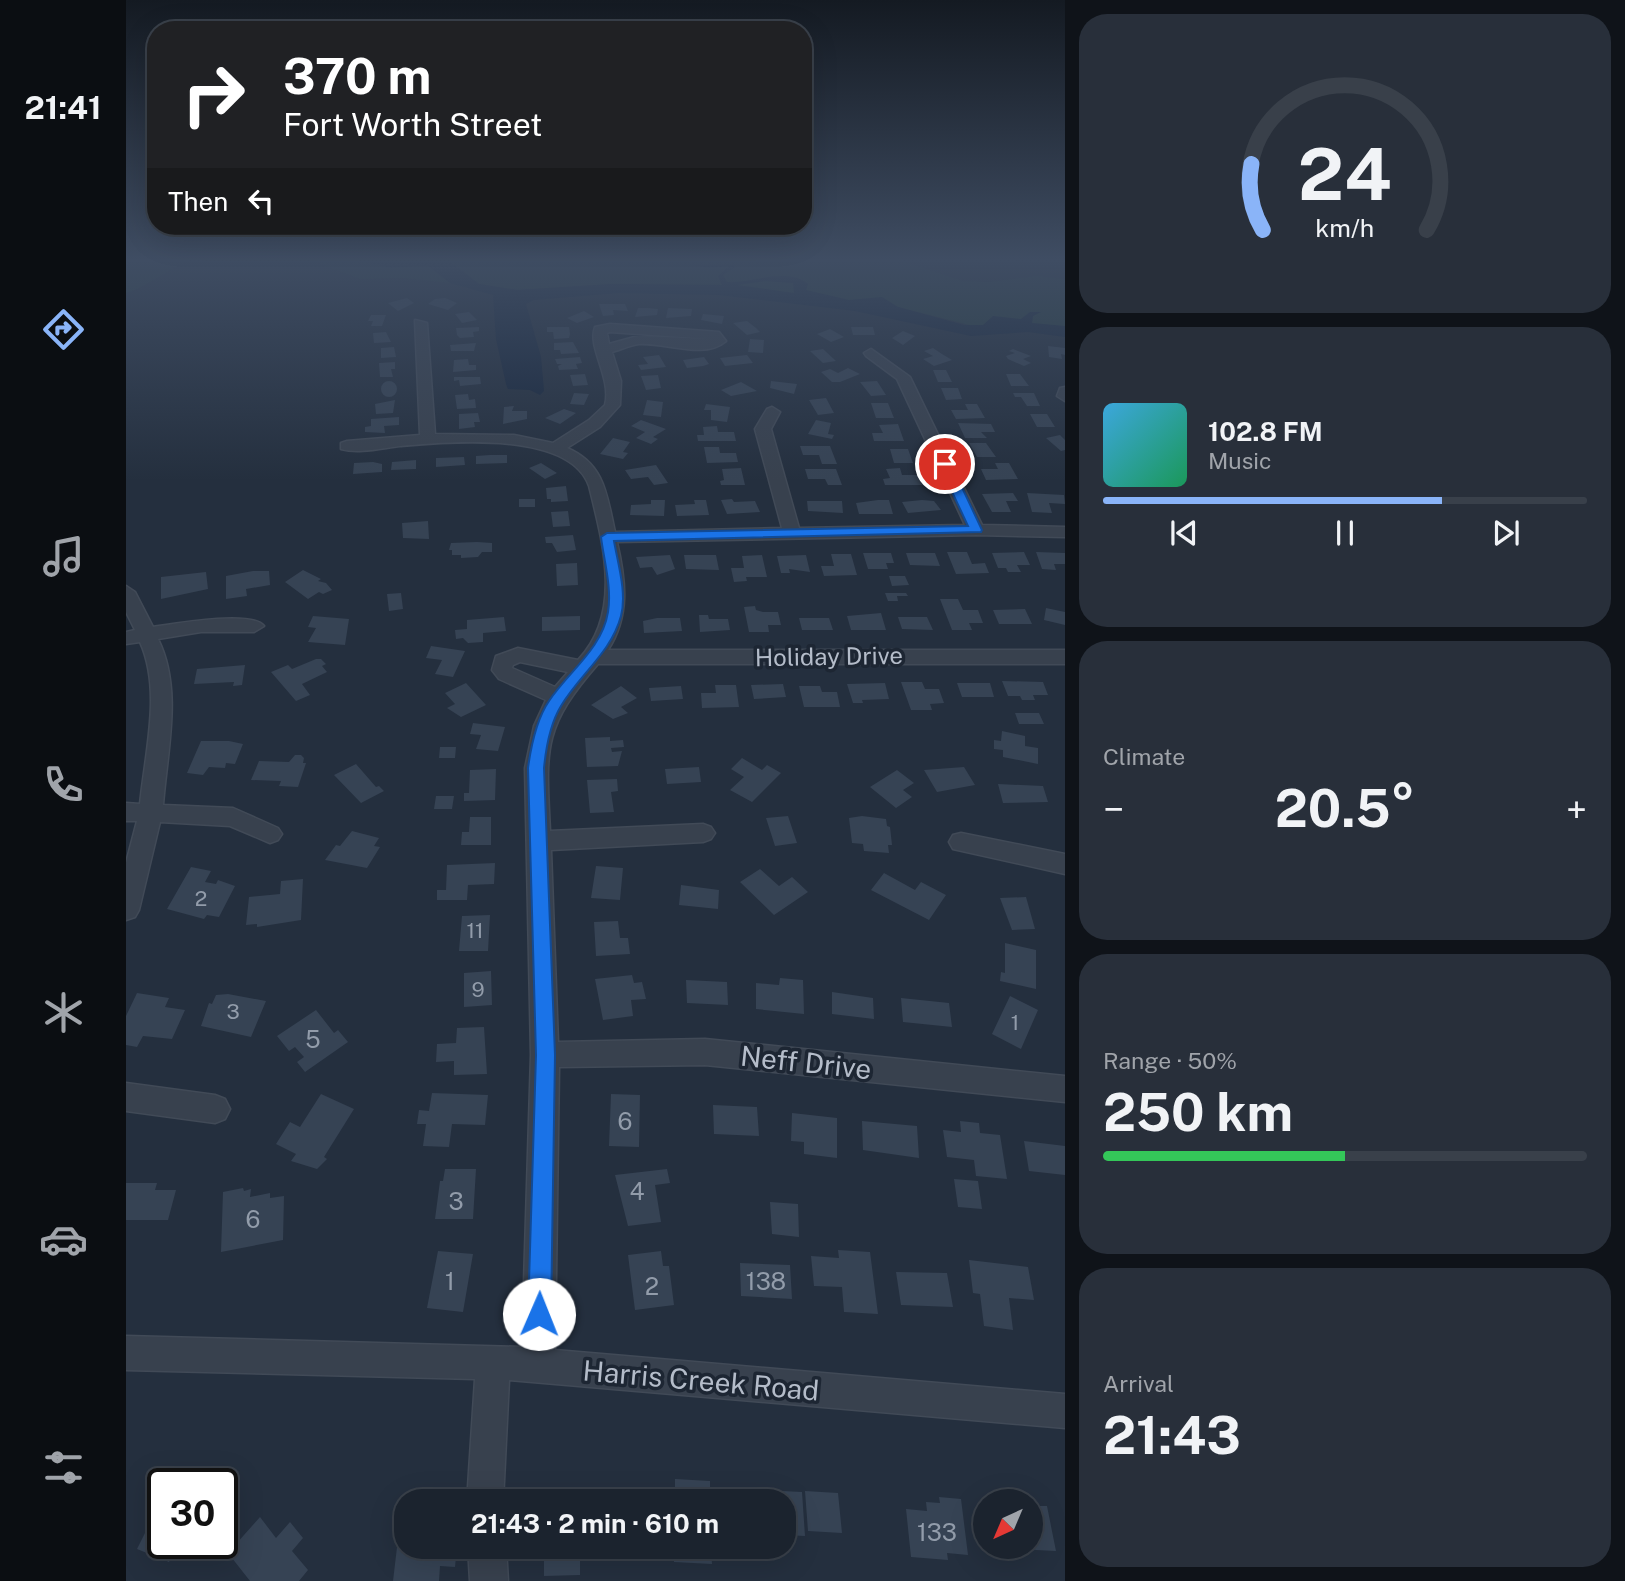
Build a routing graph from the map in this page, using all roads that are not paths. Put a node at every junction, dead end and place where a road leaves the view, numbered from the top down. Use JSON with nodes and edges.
{"nodes":[{"id":1,"x":422,"y":333,"type":"edge"},
{"id":2,"x":601,"y":333,"type":"edge"},
{"id":3,"x":689,"y":333,"type":"edge"},
{"id":4,"x":604,"y":350,"type":"junction"},
{"id":5,"x":872,"y":353,"type":"dead end"},
{"id":6,"x":772,"y":412,"type":"dead end"},
{"id":7,"x":428,"y":441,"type":"junction"},
{"id":8,"x":347,"y":446,"type":"dead end"},
{"id":9,"x":558,"y":447,"type":"junction"},
{"id":10,"x":976,"y":530,"type":"junction"},
{"id":11,"x":1065,"y":532,"type":"edge"},
{"id":12,"x":792,"y":533,"type":"junction"},
{"id":13,"x":607,"y":537,"type":"junction"},
{"id":14,"x":126,"y":592,"type":"edge"},
{"id":15,"x":254,"y":626,"type":"dead end"},
{"id":16,"x":149,"y":634,"type":"junction"},
{"id":17,"x":126,"y":638,"type":"edge"},
{"id":18,"x":1065,"y":657,"type":"edge"},
{"id":19,"x":588,"y":663,"type":"junction"},
{"id":20,"x":559,"y":697,"type":"junction"},
{"id":21,"x":126,"y":812,"type":"edge"},
{"id":22,"x":151,"y":813,"type":"junction"},
{"id":23,"x":703,"y":833,"type":"dead end"},
{"id":24,"x":270,"y":834,"type":"dead end"},
{"id":25,"x":540,"y":841,"type":"junction"},
{"id":26,"x":961,"y":842,"type":"dead end"},
{"id":27,"x":1065,"y":864,"type":"edge"},
{"id":28,"x":126,"y":910,"type":"edge"},
{"id":29,"x":545,"y":1055,"type":"junction"},
{"id":30,"x":1065,"y":1089,"type":"edge"},
{"id":31,"x":126,"y":1097,"type":"edge"},
{"id":32,"x":215,"y":1109,"type":"dead end"},
{"id":33,"x":126,"y":1353,"type":"edge"},
{"id":34,"x":494,"y":1362,"type":"junction"},
{"id":35,"x":538,"y":1366,"type":"junction"},
{"id":36,"x":1065,"y":1411,"type":"edge"},
{"id":37,"x":485,"y":1489,"type":"edge"},
{"id":38,"x":488,"y":1559,"type":"edge"},
{"id":39,"x":489,"y":1581,"type":"edge"}],
"edges":[{"from":1,"to":7,"type":"street"},
{"from":2,"to":4,"type":"street"},
{"from":3,"to":4,"type":"street"},
{"from":4,"to":9,"type":"street"},
{"from":5,"to":10,"type":"street"},
{"from":6,"to":12,"type":"street"},
{"from":7,"to":8,"type":"street"},
{"from":7,"to":9,"type":"street"},
{"from":9,"to":13,"type":"street"},
{"from":10,"to":11,"type":"street"},
{"from":10,"to":12,"type":"street"},
{"from":12,"to":13,"type":"street"},
{"from":13,"to":19,"type":"street"},
{"from":14,"to":16,"type":"street"},
{"from":15,"to":16,"type":"street"},
{"from":16,"to":17,"type":"street"},
{"from":16,"to":22,"type":"street"},
{"from":18,"to":19,"type":"street","name":"Holiday Drive"},
{"from":19,"to":20,"type":"street"},
{"from":19,"to":20,"type":"street","name":"Holiday Drive"},
{"from":20,"to":25,"type":"street"},
{"from":21,"to":22,"type":"street"},
{"from":22,"to":24,"type":"street"},
{"from":22,"to":28,"type":"street"},
{"from":23,"to":25,"type":"street"},
{"from":25,"to":29,"type":"street"},
{"from":26,"to":27,"type":"street"},
{"from":29,"to":30,"type":"street","name":"Neff Drive"},
{"from":29,"to":35,"type":"street"},
{"from":31,"to":32,"type":"street"},
{"from":33,"to":34,"type":"street","name":"Harris Creek Road"},
{"from":34,"to":35,"type":"street","name":"Harris Creek Road"},
{"from":34,"to":37,"type":"street"},
{"from":35,"to":36,"type":"street","name":"Harris Creek Road"},
{"from":38,"to":39,"type":"street"}]}
